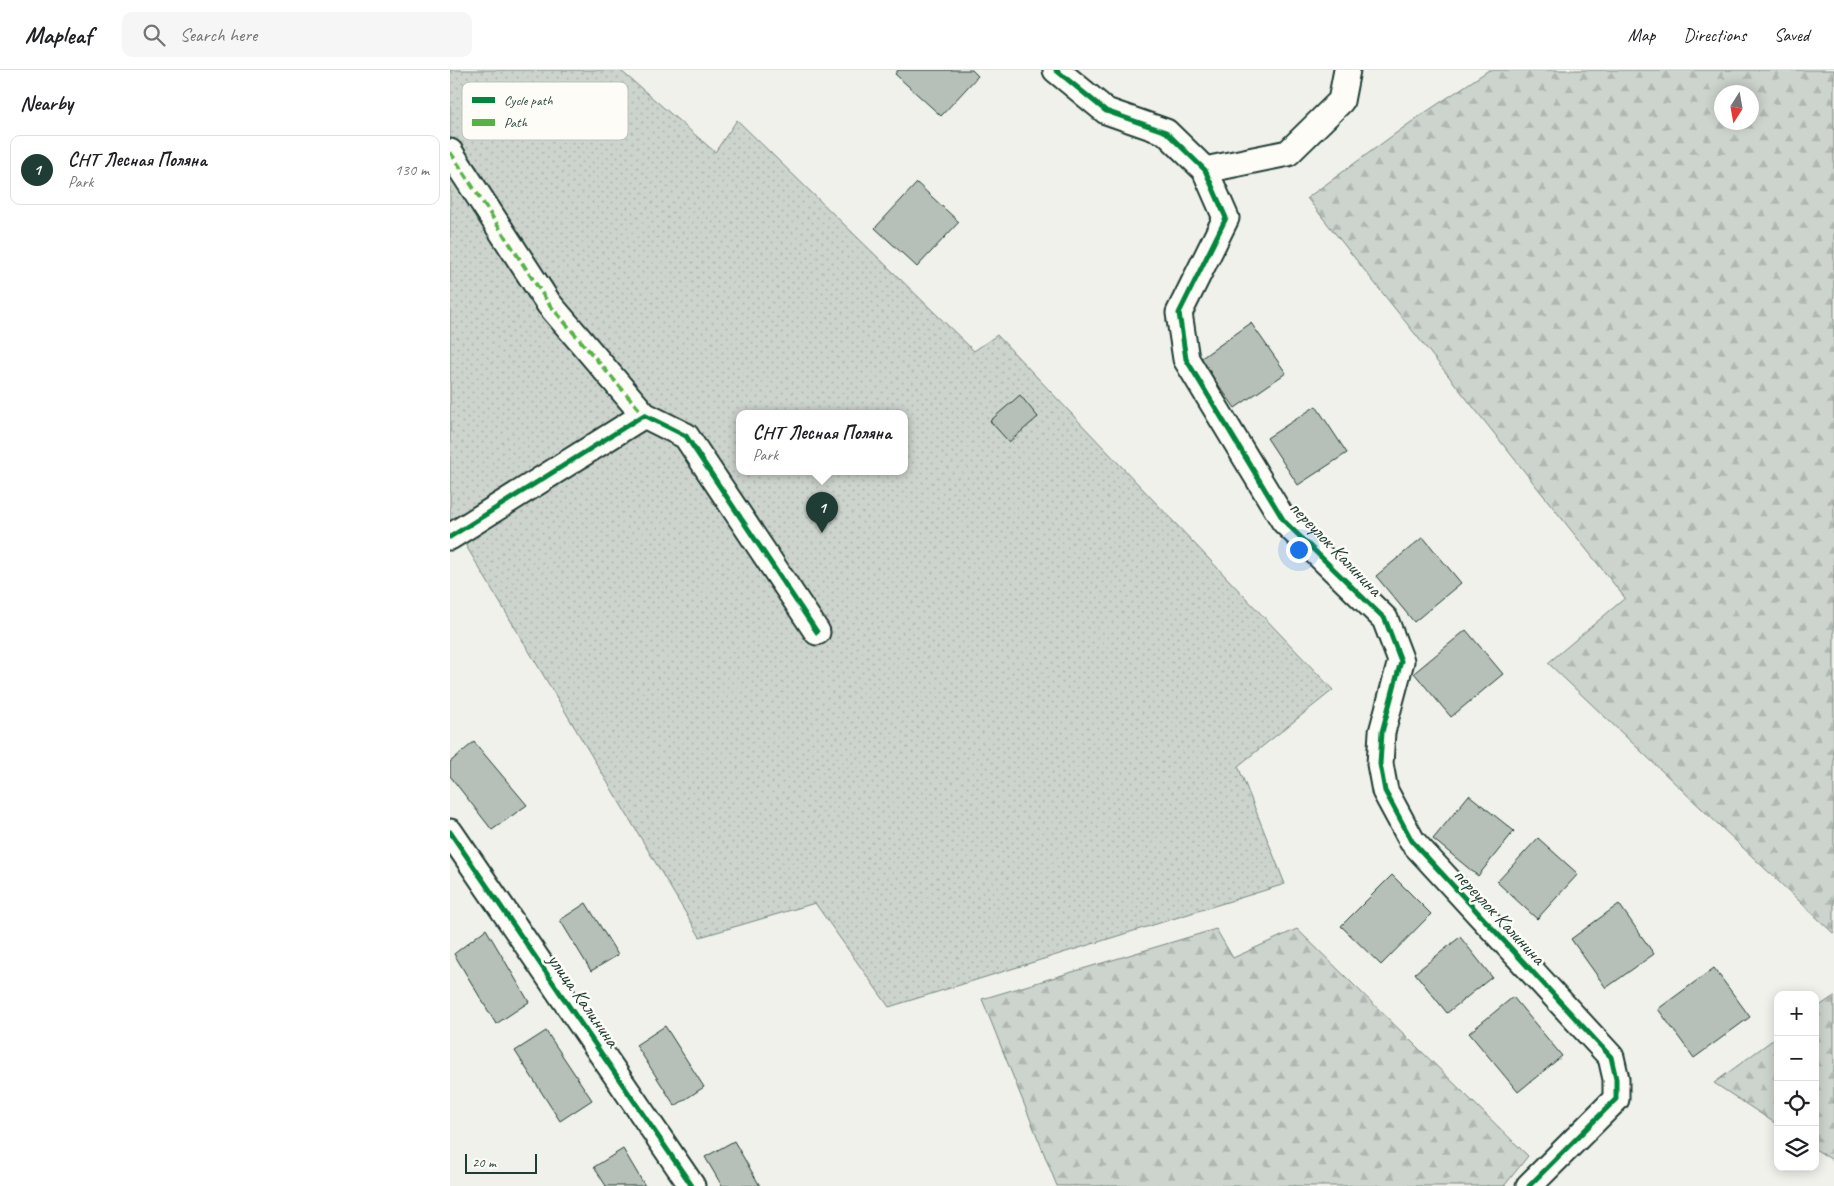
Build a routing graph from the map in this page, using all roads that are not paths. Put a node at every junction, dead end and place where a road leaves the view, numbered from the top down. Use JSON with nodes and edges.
{"nodes":[{"id":1,"x":1056,"y":70,"type":"edge"},
{"id":2,"x":1347,"y":70,"type":"edge"},
{"id":3,"x":450,"y":152,"type":"edge"},
{"id":4,"x":1204,"y":170,"type":"junction"},
{"id":5,"x":644,"y":415,"type":"junction"},
{"id":6,"x":450,"y":537,"type":"edge"},
{"id":7,"x":817,"y":632,"type":"dead end"},
{"id":8,"x":450,"y":832,"type":"edge"},
{"id":9,"x":692,"y":1186,"type":"edge"},
{"id":10,"x":1529,"y":1186,"type":"edge"}],
"edges":[{"from":1,"to":4,"type":"street"},
{"from":2,"to":4,"type":"street"},
{"from":3,"to":5,"type":"street"},
{"from":4,"to":10,"type":"street","name":"переулок Калинина"},
{"from":5,"to":6,"type":"street"},
{"from":5,"to":7,"type":"street"},
{"from":8,"to":9,"type":"street","name":"улица Калинина"}]}
